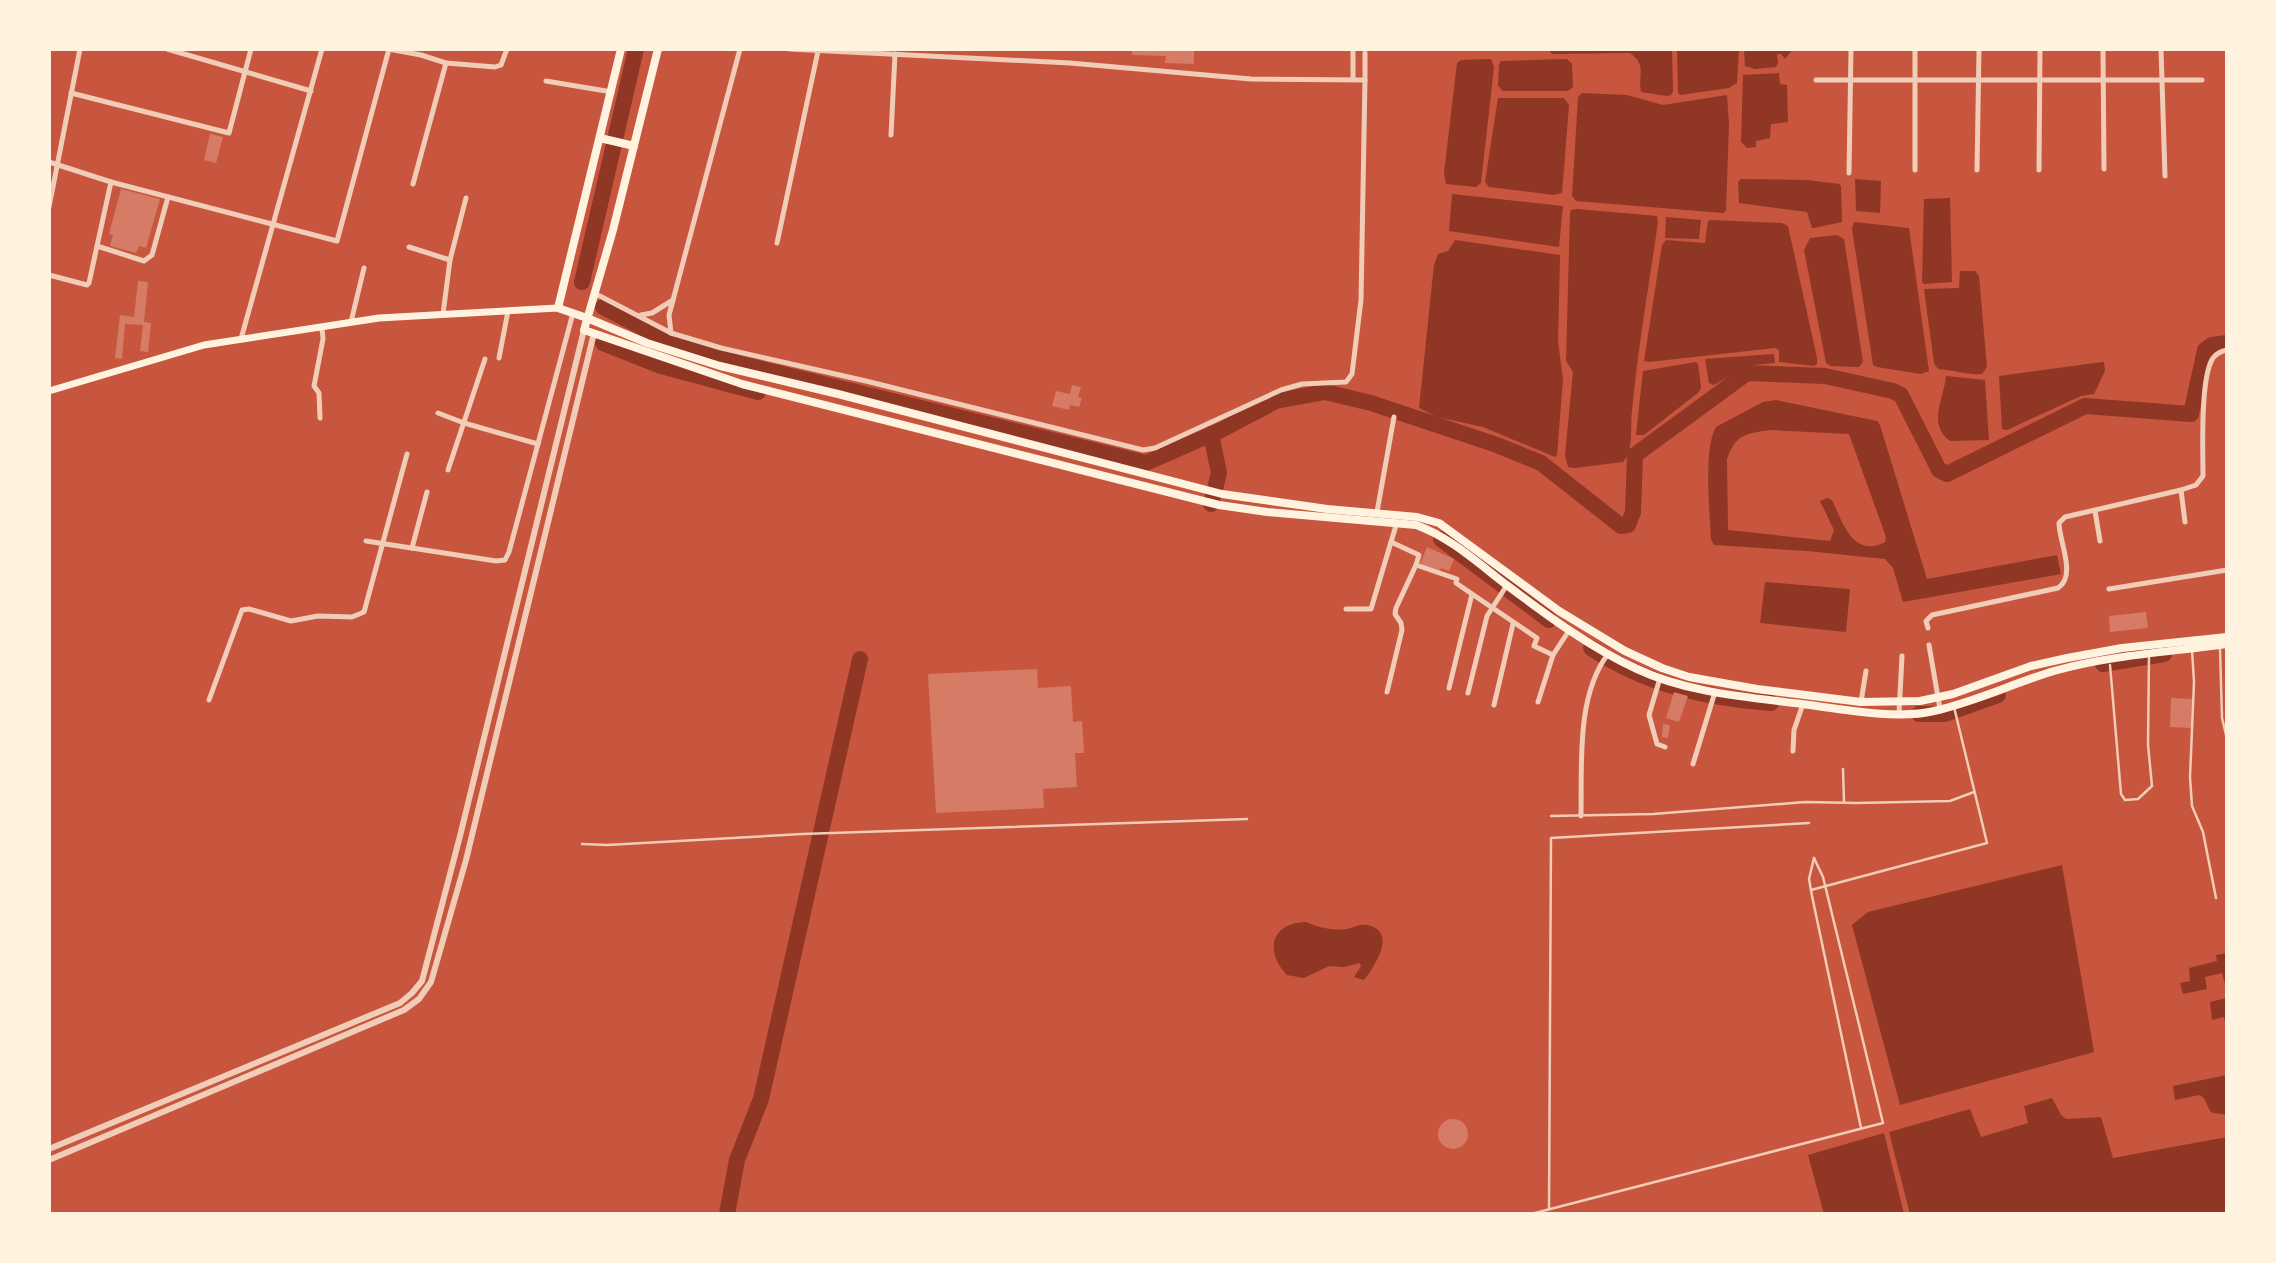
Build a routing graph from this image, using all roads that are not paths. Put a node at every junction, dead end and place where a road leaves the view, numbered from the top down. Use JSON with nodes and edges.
{"nodes":[{"id":1,"x":80,"y":49,"type":"edge"},
{"id":2,"x":167,"y":49,"type":"edge"},
{"id":3,"x":251,"y":49,"type":"edge"},
{"id":4,"x":322,"y":49,"type":"edge"},
{"id":5,"x":388,"y":49,"type":"edge"},
{"id":6,"x":506,"y":49,"type":"edge"},
{"id":7,"x":621,"y":49,"type":"edge"},
{"id":8,"x":658,"y":49,"type":"edge"},
{"id":9,"x":740,"y":49,"type":"edge"},
{"id":10,"x":789,"y":49,"type":"edge"},
{"id":11,"x":1353,"y":49,"type":"edge"},
{"id":12,"x":1851,"y":49,"type":"edge"},
{"id":13,"x":1915,"y":49,"type":"edge"},
{"id":14,"x":1979,"y":49,"type":"edge"},
{"id":15,"x":2040,"y":49,"type":"edge"},
{"id":16,"x":2103,"y":49,"type":"edge"},
{"id":17,"x":2161,"y":49,"type":"edge"},
{"id":18,"x":818,"y":51,"type":"edge"},
{"id":19,"x":422,"y":52,"type":"edge"},
{"id":20,"x":895,"y":54,"type":"junction"},
{"id":21,"x":1365,"y":54,"type":"dead end"},
{"id":22,"x":446,"y":63,"type":"junction"},
{"id":23,"x":247,"y":72,"type":"junction"},
{"id":24,"x":1353,"y":79,"type":"junction"},
{"id":25,"x":2040,"y":79,"type":"junction"},
{"id":26,"x":2103,"y":79,"type":"junction"},
{"id":27,"x":2161,"y":79,"type":"junction"},
{"id":28,"x":545,"y":80,"type":"dead end"},
{"id":29,"x":1365,"y":80,"type":"junction"},
{"id":30,"x":1816,"y":80,"type":"dead end"},
{"id":31,"x":1850,"y":80,"type":"junction"},
{"id":32,"x":1916,"y":80,"type":"junction"},
{"id":33,"x":1979,"y":80,"type":"junction"},
{"id":34,"x":2202,"y":80,"type":"dead end"},
{"id":35,"x":310,"y":91,"type":"junction"},
{"id":36,"x":612,"y":92,"type":"junction"},
{"id":37,"x":71,"y":93,"type":"junction"},
{"id":38,"x":891,"y":135,"type":"dead end"},
{"id":39,"x":601,"y":139,"type":"junction"},
{"id":40,"x":633,"y":146,"type":"junction"},
{"id":41,"x":49,"y":162,"type":"edge"},
{"id":42,"x":58,"y":164,"type":"junction"},
{"id":43,"x":2104,"y":169,"type":"dead end"},
{"id":44,"x":1914,"y":170,"type":"dead end"},
{"id":45,"x":1977,"y":170,"type":"dead end"},
{"id":46,"x":2039,"y":170,"type":"dead end"},
{"id":47,"x":1849,"y":173,"type":"dead end"},
{"id":48,"x":2165,"y":176,"type":"dead end"},
{"id":49,"x":111,"y":182,"type":"junction"},
{"id":50,"x":413,"y":184,"type":"dead end"},
{"id":51,"x":168,"y":197,"type":"junction"},
{"id":52,"x":466,"y":198,"type":"dead end"},
{"id":53,"x":49,"y":207,"type":"edge"},
{"id":54,"x":272,"y":225,"type":"junction"},
{"id":55,"x":777,"y":243,"type":"dead end"},
{"id":56,"x":97,"y":246,"type":"junction"},
{"id":57,"x":409,"y":247,"type":"dead end"},
{"id":58,"x":450,"y":260,"type":"junction"},
{"id":59,"x":364,"y":268,"type":"dead end"},
{"id":60,"x":49,"y":275,"type":"edge"},
{"id":61,"x":596,"y":294,"type":"junction"},
{"id":62,"x":673,"y":300,"type":"junction"},
{"id":63,"x":558,"y":308,"type":"junction"},
{"id":64,"x":508,"y":311,"type":"junction"},
{"id":65,"x":573,"y":313,"type":"junction"},
{"id":66,"x":443,"y":314,"type":"junction"},
{"id":67,"x":640,"y":315,"type":"junction"},
{"id":68,"x":587,"y":318,"type":"junction"},
{"id":69,"x":351,"y":322,"type":"junction"},
{"id":70,"x":598,"y":322,"type":"junction"},
{"id":71,"x":322,"y":328,"type":"junction"},
{"id":72,"x":584,"y":330,"type":"junction"},
{"id":73,"x":594,"y":333,"type":"junction"},
{"id":74,"x":671,"y":333,"type":"junction"},
{"id":75,"x":241,"y":339,"type":"junction"},
{"id":76,"x":2227,"y":350,"type":"edge"},
{"id":77,"x":499,"y":358,"type":"dead end"},
{"id":78,"x":485,"y":359,"type":"dead end"},
{"id":79,"x":49,"y":391,"type":"edge"},
{"id":80,"x":838,"y":394,"type":"junction"},
{"id":81,"x":835,"y":408,"type":"junction"},
{"id":82,"x":438,"y":413,"type":"dead end"},
{"id":83,"x":1394,"y":417,"type":"dead end"},
{"id":84,"x":320,"y":418,"type":"dead end"},
{"id":85,"x":464,"y":423,"type":"junction"},
{"id":86,"x":538,"y":444,"type":"junction"},
{"id":87,"x":407,"y":454,"type":"dead end"},
{"id":88,"x":449,"y":470,"type":"dead end"},
{"id":89,"x":1184,"y":484,"type":"junction"},
{"id":90,"x":2181,"y":490,"type":"junction"},
{"id":91,"x":427,"y":492,"type":"dead end"},
{"id":92,"x":1182,"y":495,"type":"junction"},
{"id":93,"x":2095,"y":511,"type":"junction"},
{"id":94,"x":1377,"y":512,"type":"junction"},
{"id":95,"x":1416,"y":521,"type":"junction"},
{"id":96,"x":2185,"y":522,"type":"dead end"},
{"id":97,"x":1396,"y":525,"type":"junction"},
{"id":98,"x":366,"y":541,"type":"dead end"},
{"id":99,"x":2100,"y":541,"type":"dead end"},
{"id":100,"x":1391,"y":542,"type":"junction"},
{"id":101,"x":384,"y":544,"type":"junction"},
{"id":102,"x":412,"y":548,"type":"junction"},
{"id":103,"x":1416,"y":565,"type":"junction"},
{"id":104,"x":2227,"y":570,"type":"edge"},
{"id":105,"x":1504,"y":588,"type":"junction"},
{"id":106,"x":2109,"y":589,"type":"dead end"},
{"id":107,"x":1472,"y":594,"type":"junction"},
{"id":108,"x":1490,"y":608,"type":"junction"},
{"id":109,"x":1346,"y":609,"type":"dead end"},
{"id":110,"x":1575,"y":621,"type":"junction"},
{"id":111,"x":1513,"y":624,"type":"junction"},
{"id":112,"x":1928,"y":628,"type":"dead end"},
{"id":113,"x":1569,"y":630,"type":"junction"},
{"id":114,"x":2227,"y":637,"type":"edge"},
{"id":115,"x":1929,"y":645,"type":"dead end"},
{"id":116,"x":2221,"y":647,"type":"edge"},
{"id":117,"x":2192,"y":648,"type":"junction"},
{"id":118,"x":1625,"y":651,"type":"junction"},
{"id":119,"x":2123,"y":652,"type":"junction"},
{"id":120,"x":1553,"y":655,"type":"junction"},
{"id":121,"x":1902,"y":656,"type":"dead end"},
{"id":122,"x":1606,"y":657,"type":"junction"},
{"id":123,"x":2149,"y":657,"type":"dead end"},
{"id":124,"x":1620,"y":660,"type":"junction"},
{"id":125,"x":2110,"y":664,"type":"dead end"},
{"id":126,"x":1662,"y":668,"type":"junction"},
{"id":127,"x":1866,"y":671,"type":"dead end"},
{"id":128,"x":1659,"y":680,"type":"junction"},
{"id":129,"x":1449,"y":688,"type":"dead end"},
{"id":130,"x":1387,"y":692,"type":"dead end"},
{"id":131,"x":1468,"y":693,"type":"dead end"},
{"id":132,"x":1714,"y":693,"type":"junction"},
{"id":133,"x":1938,"y":697,"type":"junction"},
{"id":134,"x":209,"y":700,"type":"dead end"},
{"id":135,"x":1899,"y":701,"type":"junction"},
{"id":136,"x":1538,"y":702,"type":"dead end"},
{"id":137,"x":1803,"y":702,"type":"junction"},
{"id":138,"x":1494,"y":705,"type":"dead end"},
{"id":139,"x":1861,"y":707,"type":"junction"},
{"id":140,"x":1940,"y":709,"type":"junction"},
{"id":141,"x":1954,"y":709,"type":"junction"},
{"id":142,"x":1899,"y":713,"type":"junction"},
{"id":143,"x":2227,"y":739,"type":"edge"},
{"id":144,"x":1665,"y":747,"type":"dead end"},
{"id":145,"x":1793,"y":751,"type":"dead end"},
{"id":146,"x":1693,"y":764,"type":"dead end"},
{"id":147,"x":1843,"y":769,"type":"dead end"},
{"id":148,"x":1974,"y":792,"type":"junction"},
{"id":149,"x":1844,"y":802,"type":"junction"},
{"id":150,"x":1551,"y":816,"type":"dead end"},
{"id":151,"x":1581,"y":816,"type":"junction"},
{"id":152,"x":1247,"y":819,"type":"dead end"},
{"id":153,"x":1809,"y":822,"type":"dead end"},
{"id":154,"x":582,"y":844,"type":"dead end"},
{"id":155,"x":1826,"y":886,"type":"junction"},
{"id":156,"x":1811,"y":890,"type":"junction"},
{"id":157,"x":2216,"y":898,"type":"dead end"},
{"id":158,"x":1861,"y":1128,"type":"junction"},
{"id":159,"x":49,"y":1149,"type":"edge"},
{"id":160,"x":49,"y":1160,"type":"edge"},
{"id":161,"x":1549,"y":1209,"type":"junction"},
{"id":162,"x":1531,"y":1214,"type":"edge"}],
"edges":[{"from":1,"to":37,"type":"street"},
{"from":2,"to":23,"type":"street"},
{"from":3,"to":23,"type":"street"},
{"from":4,"to":35,"type":"street"},
{"from":5,"to":19,"type":"street"},
{"from":5,"to":54,"type":"street"},
{"from":6,"to":22,"type":"street"},
{"from":7,"to":36,"type":"main road"},
{"from":8,"to":40,"type":"main road"},
{"from":9,"to":62,"type":"street"},
{"from":10,"to":18,"type":"street"},
{"from":11,"to":24,"type":"street"},
{"from":12,"to":31,"type":"street"},
{"from":13,"to":32,"type":"street"},
{"from":14,"to":33,"type":"street"},
{"from":15,"to":25,"type":"street"},
{"from":16,"to":26,"type":"street"},
{"from":17,"to":27,"type":"street"},
{"from":18,"to":20,"type":"street"},
{"from":18,"to":55,"type":"street"},
{"from":19,"to":22,"type":"street"},
{"from":20,"to":24,"type":"street"},
{"from":20,"to":38,"type":"street"},
{"from":21,"to":29,"type":"street"},
{"from":22,"to":50,"type":"street"},
{"from":23,"to":35,"type":"street"},
{"from":23,"to":37,"type":"street"},
{"from":24,"to":29,"type":"street"},
{"from":25,"to":26,"type":"street"},
{"from":25,"to":33,"type":"street"},
{"from":25,"to":46,"type":"street"},
{"from":26,"to":27,"type":"street"},
{"from":26,"to":43,"type":"street"},
{"from":27,"to":34,"type":"street"},
{"from":27,"to":48,"type":"street"},
{"from":28,"to":36,"type":"street"},
{"from":29,"to":74,"type":"street"},
{"from":30,"to":31,"type":"street"},
{"from":31,"to":32,"type":"street"},
{"from":31,"to":47,"type":"street"},
{"from":32,"to":33,"type":"street"},
{"from":32,"to":44,"type":"street"},
{"from":33,"to":45,"type":"street"},
{"from":35,"to":54,"type":"street"},
{"from":36,"to":39,"type":"main road"},
{"from":37,"to":42,"type":"street"},
{"from":39,"to":40,"type":"main road"},
{"from":39,"to":63,"type":"main road"},
{"from":40,"to":61,"type":"main road"},
{"from":41,"to":42,"type":"street"},
{"from":42,"to":49,"type":"street"},
{"from":42,"to":53,"type":"street"},
{"from":49,"to":51,"type":"street"},
{"from":49,"to":56,"type":"street"},
{"from":51,"to":54,"type":"street"},
{"from":51,"to":56,"type":"street"},
{"from":52,"to":58,"type":"street"},
{"from":54,"to":75,"type":"street"},
{"from":56,"to":60,"type":"street"},
{"from":57,"to":58,"type":"street"},
{"from":58,"to":66,"type":"street"},
{"from":59,"to":69,"type":"street"},
{"from":61,"to":67,"type":"street"},
{"from":61,"to":68,"type":"main road"},
{"from":62,"to":67,"type":"street"},
{"from":62,"to":74,"type":"street"},
{"from":63,"to":64,"type":"main road"},
{"from":63,"to":65,"type":"main road"},
{"from":64,"to":66,"type":"main road"},
{"from":64,"to":77,"type":"street"},
{"from":65,"to":68,"type":"main road"},
{"from":65,"to":86,"type":"street"},
{"from":66,"to":69,"type":"main road"},
{"from":67,"to":74,"type":"street"},
{"from":68,"to":70,"type":"main road"},
{"from":68,"to":72,"type":"main road"},
{"from":69,"to":71,"type":"main road"},
{"from":70,"to":73,"type":"main road"},
{"from":70,"to":80,"type":"main road"},
{"from":71,"to":75,"type":"main road"},
{"from":71,"to":84,"type":"street"},
{"from":72,"to":73,"type":"main road"},
{"from":72,"to":159,"type":"street"},
{"from":73,"to":81,"type":"main road"},
{"from":73,"to":160,"type":"street"},
{"from":75,"to":79,"type":"main road"},
{"from":76,"to":90,"type":"street"},
{"from":78,"to":85,"type":"street"},
{"from":80,"to":81,"type":"main road"},
{"from":80,"to":89,"type":"main road"},
{"from":81,"to":92,"type":"main road"},
{"from":82,"to":85,"type":"street"},
{"from":83,"to":94,"type":"street"},
{"from":85,"to":86,"type":"street"},
{"from":85,"to":88,"type":"street"},
{"from":86,"to":102,"type":"street"},
{"from":87,"to":101,"type":"street"},
{"from":89,"to":92,"type":"main road"},
{"from":89,"to":94,"type":"main road"},
{"from":90,"to":93,"type":"street"},
{"from":90,"to":96,"type":"street"},
{"from":91,"to":102,"type":"street"},
{"from":92,"to":97,"type":"main road"},
{"from":93,"to":99,"type":"street"},
{"from":93,"to":112,"type":"street"},
{"from":94,"to":95,"type":"main road"},
{"from":95,"to":97,"type":"main road"},
{"from":95,"to":105,"type":"main road"},
{"from":95,"to":110,"type":"main road"},
{"from":97,"to":100,"type":"street"},
{"from":98,"to":101,"type":"street"},
{"from":100,"to":103,"type":"street"},
{"from":100,"to":109,"type":"street"},
{"from":101,"to":102,"type":"street"},
{"from":101,"to":134,"type":"street"},
{"from":103,"to":107,"type":"street"},
{"from":103,"to":130,"type":"street"},
{"from":104,"to":106,"type":"street"},
{"from":105,"to":108,"type":"street"},
{"from":105,"to":113,"type":"main road"},
{"from":107,"to":108,"type":"street"},
{"from":107,"to":129,"type":"street"},
{"from":108,"to":111,"type":"street"},
{"from":108,"to":131,"type":"street"},
{"from":110,"to":113,"type":"main road"},
{"from":110,"to":118,"type":"main road"},
{"from":111,"to":120,"type":"street"},
{"from":111,"to":138,"type":"street"},
{"from":113,"to":120,"type":"street"},
{"from":113,"to":122,"type":"main road"},
{"from":114,"to":117,"type":"main road"},
{"from":115,"to":133,"type":"street"},
{"from":116,"to":117,"type":"main road"},
{"from":116,"to":143,"type":"lane"},
{"from":117,"to":119,"type":"main road"},
{"from":117,"to":157,"type":"lane"},
{"from":118,"to":124,"type":"main road"},
{"from":118,"to":126,"type":"main road"},
{"from":119,"to":133,"type":"main road"},
{"from":119,"to":141,"type":"main road"},
{"from":120,"to":136,"type":"street"},
{"from":121,"to":135,"type":"street"},
{"from":122,"to":124,"type":"main road"},
{"from":122,"to":151,"type":"street"},
{"from":123,"to":125,"type":"lane"},
{"from":124,"to":128,"type":"main road"},
{"from":126,"to":128,"type":"main road"},
{"from":126,"to":132,"type":"main road"},
{"from":127,"to":139,"type":"street"},
{"from":128,"to":132,"type":"main road"},
{"from":128,"to":144,"type":"street"},
{"from":132,"to":137,"type":"main road"},
{"from":132,"to":146,"type":"street"},
{"from":133,"to":135,"type":"main road"},
{"from":133,"to":140,"type":"street"},
{"from":135,"to":139,"type":"main road"},
{"from":135,"to":142,"type":"street"},
{"from":137,"to":139,"type":"main road"},
{"from":137,"to":145,"type":"street"},
{"from":139,"to":142,"type":"main road"},
{"from":140,"to":141,"type":"main road"},
{"from":140,"to":142,"type":"main road"},
{"from":141,"to":148,"type":"lane"},
{"from":147,"to":149,"type":"lane"},
{"from":148,"to":149,"type":"lane"},
{"from":148,"to":155,"type":"lane"},
{"from":149,"to":151,"type":"lane"},
{"from":150,"to":151,"type":"lane"},
{"from":152,"to":154,"type":"lane"},
{"from":153,"to":161,"type":"lane"},
{"from":155,"to":156,"type":"lane"},
{"from":155,"to":156,"type":"lane"},
{"from":155,"to":158,"type":"lane"},
{"from":156,"to":158,"type":"lane"},
{"from":158,"to":161,"type":"lane"},
{"from":161,"to":162,"type":"lane"}]}
